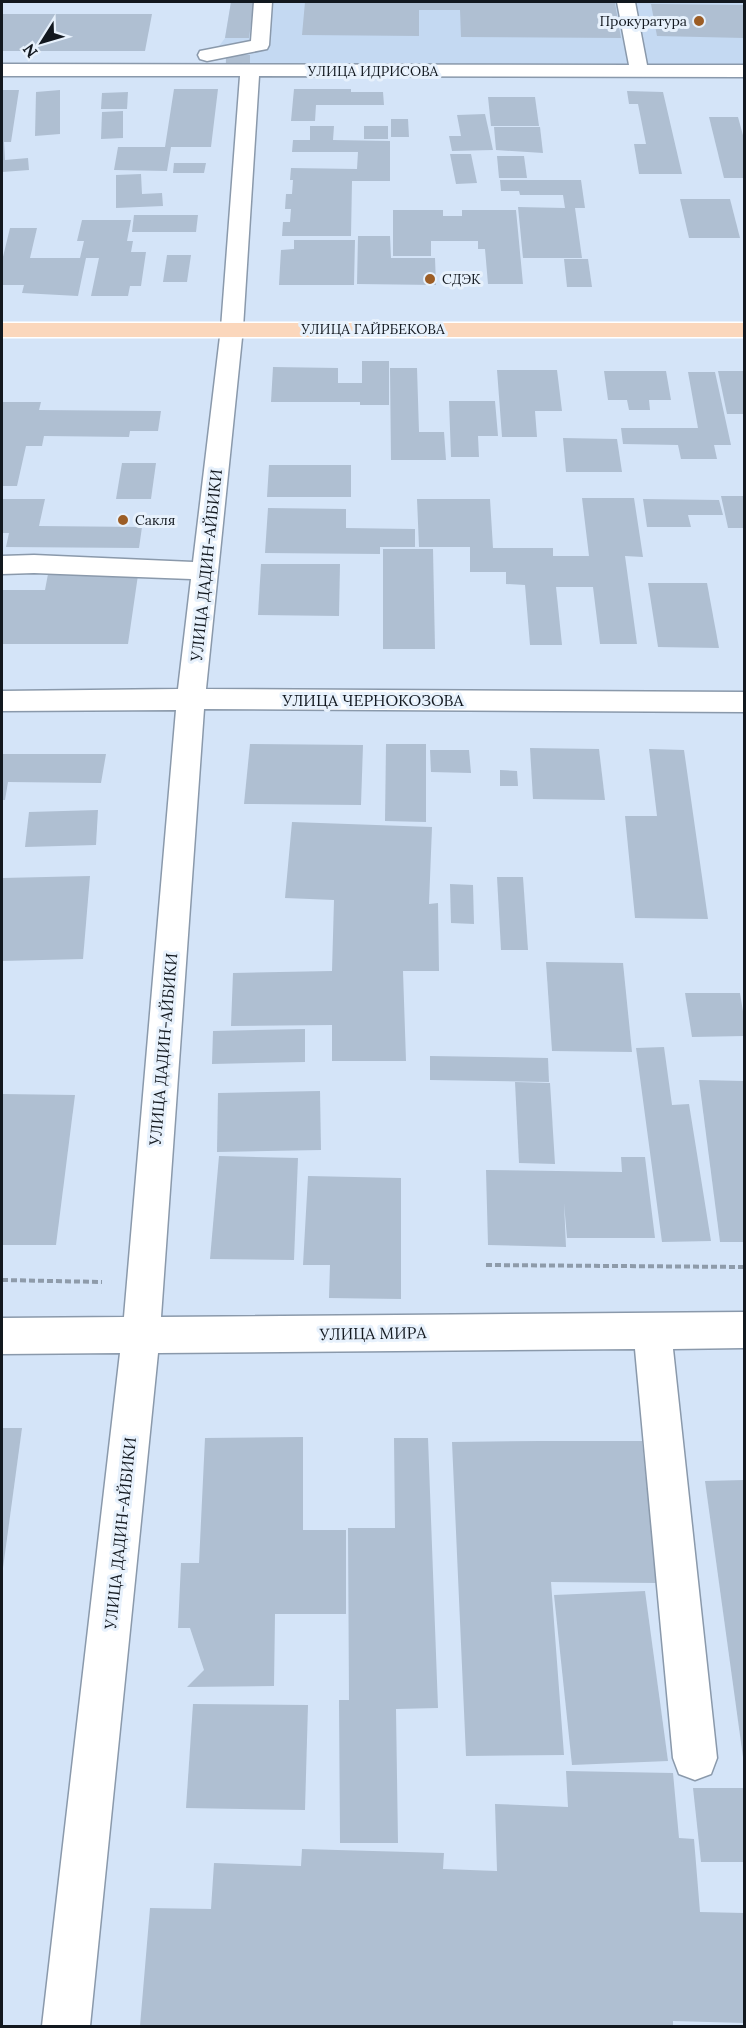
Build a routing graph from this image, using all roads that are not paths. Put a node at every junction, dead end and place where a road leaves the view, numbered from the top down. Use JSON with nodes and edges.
{"nodes":[{"id":1,"x":263,"y":2,"type":"edge"},
{"id":2,"x":626,"y":2,"type":"edge"},
{"id":3,"x":255,"y":58,"type":"junction"},
{"id":4,"x":428,"y":60,"type":"dead end"},
{"id":5,"x":2,"y":70,"type":"edge"},
{"id":6,"x":179,"y":70,"type":"junction"},
{"id":7,"x":639,"y":71,"type":"junction"},
{"id":8,"x":744,"y":71,"type":"edge"},
{"id":9,"x":232,"y":328,"type":"junction"},
{"id":10,"x":2,"y":330,"type":"edge"},
{"id":11,"x":744,"y":330,"type":"edge"},
{"id":12,"x":2,"y":565,"type":"edge"},
{"id":13,"x":205,"y":571,"type":"junction"},
{"id":14,"x":191,"y":699,"type":"junction"},
{"id":15,"x":2,"y":701,"type":"edge"},
{"id":16,"x":744,"y":702,"type":"edge"},
{"id":17,"x":652,"y":1330,"type":"junction"},
{"id":18,"x":744,"y":1330,"type":"edge"},
{"id":19,"x":141,"y":1335,"type":"junction"},
{"id":20,"x":2,"y":1336,"type":"edge"},
{"id":21,"x":695,"y":1758,"type":"dead end"},
{"id":22,"x":66,"y":2026,"type":"edge"}],
"edges":[{"from":1,"to":3,"type":"street","name":"УЛИЦА ДАДИН-АЙБИКИ"},
{"from":2,"to":7,"type":"street"},
{"from":3,"to":4,"type":"street"},
{"from":3,"to":6,"type":"street","name":"УЛИЦА ИДРИСОВА"},
{"from":3,"to":6,"type":"street"},
{"from":3,"to":7,"type":"street","name":"УЛИЦА ИДРИСОВА"},
{"from":3,"to":9,"type":"street","name":"УЛИЦА ДАДИН-АЙБИКИ"},
{"from":5,"to":6,"type":"street","name":"УЛИЦА ИДРИСОВА"},
{"from":7,"to":8,"type":"street","name":"УЛИЦА ИДРИСОВА"},
{"from":9,"to":10,"type":"main road","name":"УЛИЦА ГАЙРБЕКОВА"},
{"from":9,"to":11,"type":"main road","name":"УЛИЦА ГАЙРБЕКОВА"},
{"from":9,"to":13,"type":"street","name":"УЛИЦА ДАДИН-АЙБИКИ"},
{"from":12,"to":13,"type":"street"},
{"from":13,"to":14,"type":"street","name":"УЛИЦА ДАДИН-АЙБИКИ"},
{"from":14,"to":15,"type":"street","name":"УЛИЦА ЧЕРНОКОЗОВА"},
{"from":14,"to":16,"type":"street","name":"УЛИЦА ЧЕРНОКОЗОВА"},
{"from":14,"to":19,"type":"street","name":"УЛИЦА ДАДИН-АЙБИКИ"},
{"from":17,"to":18,"type":"street","name":"УЛИЦА МИРА"},
{"from":17,"to":19,"type":"street","name":"УЛИЦА МИРА"},
{"from":17,"to":21,"type":"street"},
{"from":19,"to":20,"type":"street","name":"УЛИЦА МИРА"},
{"from":19,"to":22,"type":"street","name":"УЛИЦА ДАДИН-АЙБИКИ"}]}
